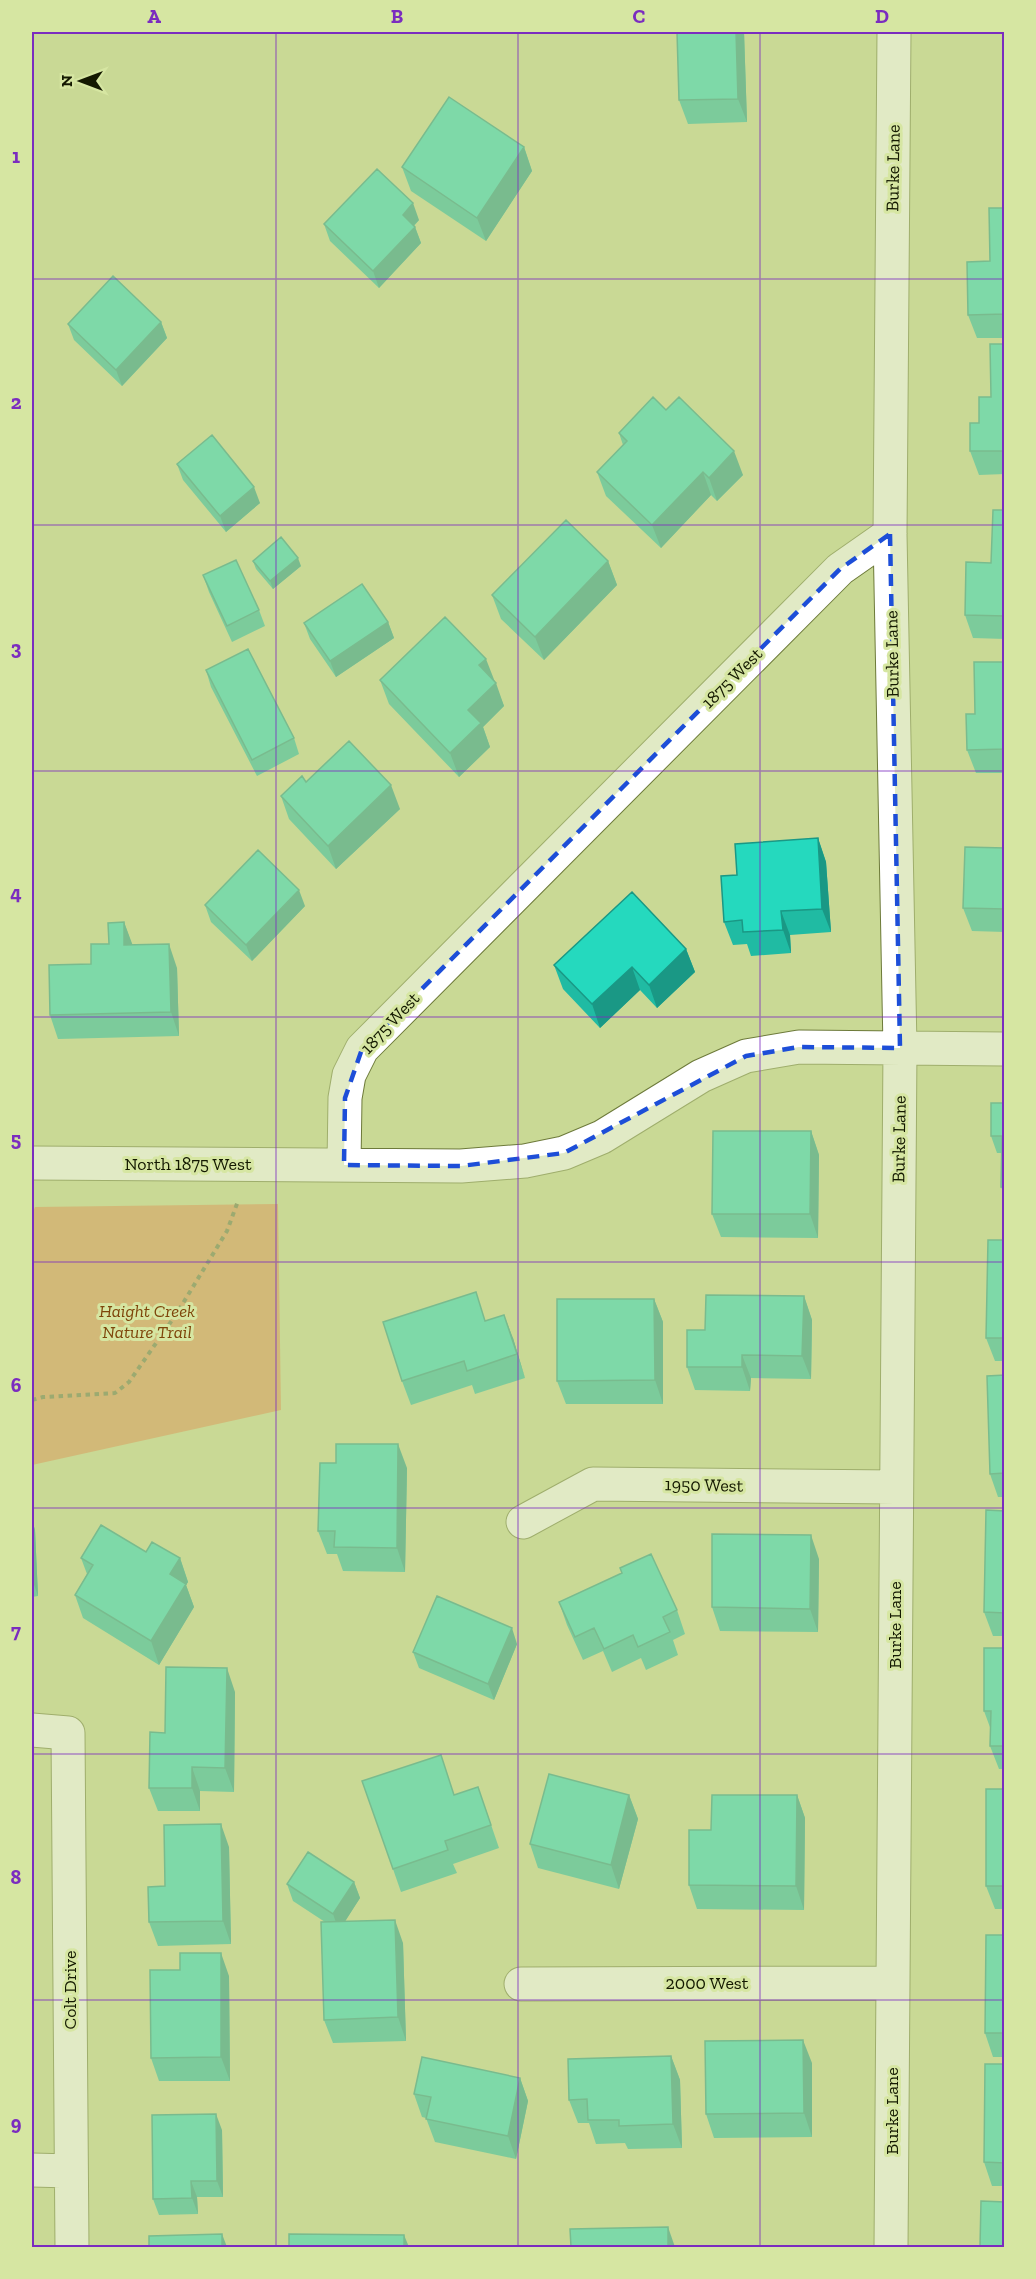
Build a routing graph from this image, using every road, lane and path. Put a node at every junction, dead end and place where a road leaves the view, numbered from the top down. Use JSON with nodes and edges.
{"nodes":[{"id":1,"x":894,"y":32,"type":"edge"},
{"id":2,"x":890,"y":534,"type":"junction"},
{"id":3,"x":900,"y":1048,"type":"junction"},
{"id":4,"x":1005,"y":1049,"type":"edge"},
{"id":5,"x":32,"y":1163,"type":"edge"},
{"id":6,"x":344,"y":1165,"type":"junction"},
{"id":7,"x":238,"y":1201,"type":"dead end"},
{"id":8,"x":32,"y":1400,"type":"edge"},
{"id":9,"x":896,"y":1487,"type":"junction"},
{"id":10,"x":523,"y":1522,"type":"dead end"},
{"id":11,"x":32,"y":1730,"type":"edge"},
{"id":12,"x":893,"y":1983,"type":"junction"},
{"id":13,"x":521,"y":1984,"type":"dead end"},
{"id":14,"x":32,"y":2170,"type":"edge"},
{"id":15,"x":71,"y":2171,"type":"junction"},
{"id":16,"x":72,"y":2247,"type":"edge"},
{"id":17,"x":891,"y":2247,"type":"edge"}],
"edges":[{"from":1,"to":2,"type":"street","name":"Burke Lane"},
{"from":2,"to":3,"type":"street","name":"Burke Lane"},
{"from":2,"to":6,"type":"street","name":"1875 West"},
{"from":3,"to":4,"type":"street"},
{"from":3,"to":6,"type":"street"},
{"from":3,"to":9,"type":"street","name":"Burke Lane"},
{"from":5,"to":6,"type":"street","name":"North 1875 West"},
{"from":7,"to":8,"type":"path"},
{"from":9,"to":10,"type":"street","name":"1950 West"},
{"from":9,"to":12,"type":"street","name":"Burke Lane"},
{"from":11,"to":15,"type":"street","name":"Colt Drive"},
{"from":12,"to":13,"type":"street","name":"2000 West"},
{"from":12,"to":17,"type":"street","name":"Burke Lane"},
{"from":14,"to":15,"type":"street"},
{"from":15,"to":16,"type":"street","name":"Colt Drive"}]}
